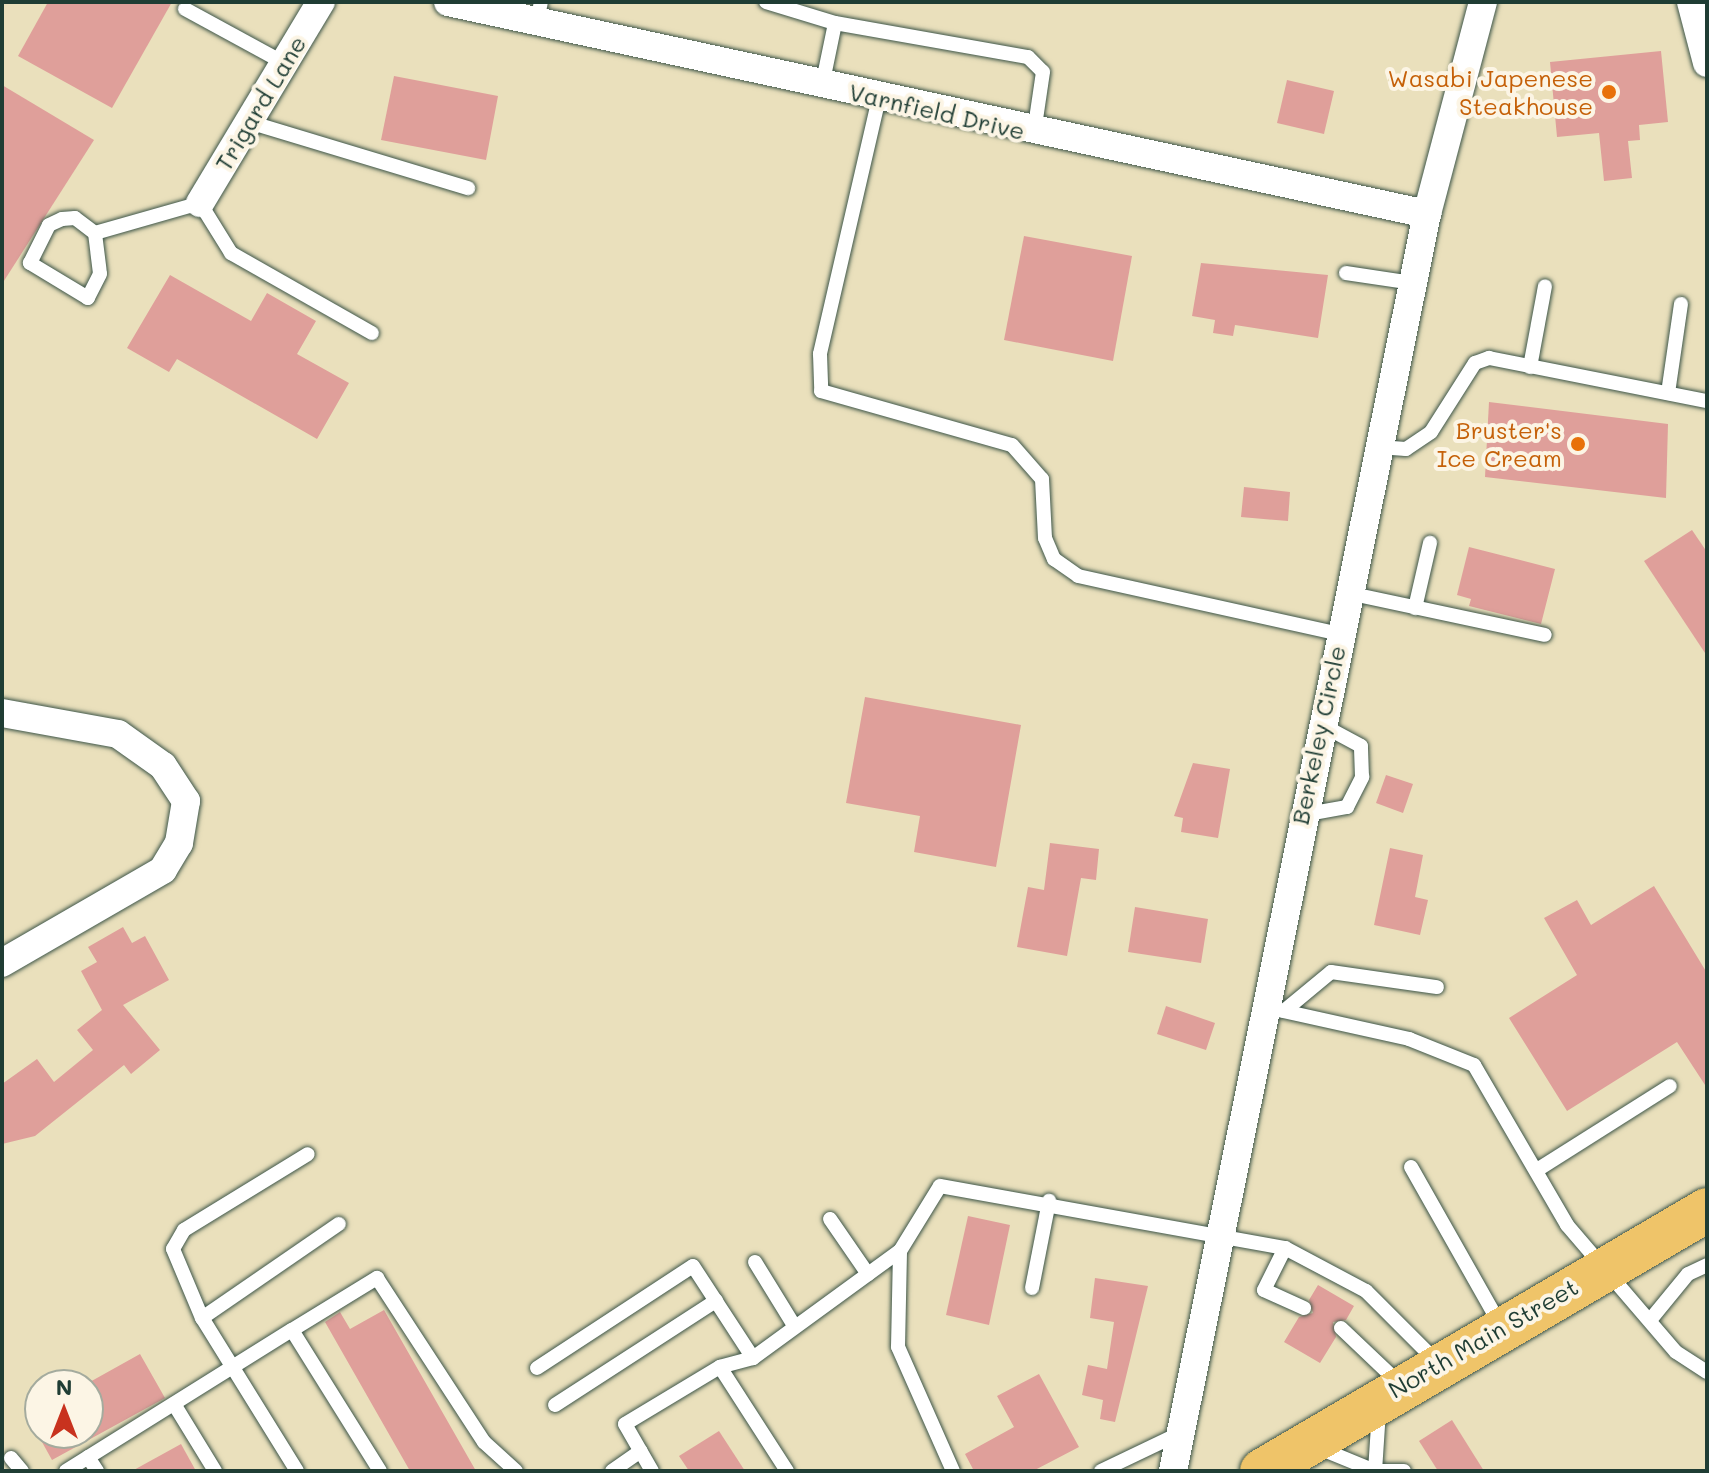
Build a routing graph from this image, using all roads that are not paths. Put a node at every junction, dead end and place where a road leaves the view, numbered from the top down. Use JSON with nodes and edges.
{"nodes":[{"id":1,"x":321,"y":2,"type":"edge"},
{"id":2,"x":448,"y":2,"type":"edge"},
{"id":3,"x":766,"y":2,"type":"edge"},
{"id":4,"x":1483,"y":2,"type":"edge"},
{"id":5,"x":1691,"y":2,"type":"edge"},
{"id":6,"x":185,"y":9,"type":"dead end"},
{"id":7,"x":539,"y":12,"type":"edge"},
{"id":8,"x":835,"y":23,"type":"junction"},
{"id":9,"x":284,"y":63,"type":"junction"},
{"id":10,"x":1707,"y":63,"type":"edge"},
{"id":11,"x":822,"y":86,"type":"junction"},
{"id":12,"x":879,"y":98,"type":"junction"},
{"id":13,"x":249,"y":122,"type":"junction"},
{"id":14,"x":1034,"y":133,"type":"junction"},
{"id":15,"x":468,"y":188,"type":"dead end"},
{"id":16,"x":200,"y":203,"type":"junction"},
{"id":17,"x":1427,"y":214,"type":"junction"},
{"id":18,"x":95,"y":233,"type":"junction"},
{"id":19,"x":1346,"y":273,"type":"dead end"},
{"id":20,"x":1413,"y":283,"type":"junction"},
{"id":21,"x":1545,"y":286,"type":"dead end"},
{"id":22,"x":1681,"y":304,"type":"dead end"},
{"id":23,"x":372,"y":333,"type":"dead end"},
{"id":24,"x":1530,"y":367,"type":"junction"},
{"id":25,"x":1668,"y":393,"type":"junction"},
{"id":26,"x":1707,"y":401,"type":"edge"},
{"id":27,"x":1378,"y":447,"type":"junction"},
{"id":28,"x":1430,"y":543,"type":"dead end"},
{"id":29,"x":1347,"y":593,"type":"junction"},
{"id":30,"x":1415,"y":608,"type":"junction"},
{"id":31,"x":1339,"y":634,"type":"junction"},
{"id":32,"x":1545,"y":635,"type":"dead end"},
{"id":33,"x":2,"y":713,"type":"edge"},
{"id":34,"x":1320,"y":724,"type":"junction"},
{"id":35,"x":1302,"y":815,"type":"junction"},
{"id":36,"x":2,"y":963,"type":"edge"},
{"id":37,"x":1437,"y":987,"type":"dead end"},
{"id":38,"x":1273,"y":1009,"type":"junction"},
{"id":39,"x":1670,"y":1086,"type":"dead end"},
{"id":40,"x":308,"y":1154,"type":"dead end"},
{"id":41,"x":1411,"y":1167,"type":"dead end"},
{"id":42,"x":1537,"y":1170,"type":"junction"},
{"id":43,"x":1049,"y":1201,"type":"junction"},
{"id":44,"x":1707,"y":1210,"type":"edge"},
{"id":45,"x":830,"y":1219,"type":"dead end"},
{"id":46,"x":339,"y":1224,"type":"dead end"},
{"id":47,"x":1216,"y":1233,"type":"junction"},
{"id":48,"x":1285,"y":1248,"type":"junction"},
{"id":49,"x":900,"y":1251,"type":"junction"},
{"id":50,"x":755,"y":1262,"type":"dead end"},
{"id":51,"x":1707,"y":1265,"type":"edge"},
{"id":52,"x":1606,"y":1268,"type":"junction"},
{"id":53,"x":868,"y":1274,"type":"junction"},
{"id":54,"x":1032,"y":1288,"type":"dead end"},
{"id":55,"x":716,"y":1301,"type":"junction"},
{"id":56,"x":1304,"y":1308,"type":"dead end"},
{"id":57,"x":202,"y":1318,"type":"junction"},
{"id":58,"x":1651,"y":1319,"type":"junction"},
{"id":59,"x":1501,"y":1326,"type":"junction"},
{"id":60,"x":795,"y":1327,"type":"junction"},
{"id":61,"x":1341,"y":1328,"type":"dead end"},
{"id":62,"x":292,"y":1330,"type":"junction"},
{"id":63,"x":753,"y":1358,"type":"junction"},
{"id":64,"x":720,"y":1367,"type":"junction"},
{"id":65,"x":231,"y":1368,"type":"junction"},
{"id":66,"x":537,"y":1368,"type":"dead end"},
{"id":67,"x":1707,"y":1372,"type":"edge"},
{"id":68,"x":1406,"y":1382,"type":"junction"},
{"id":69,"x":174,"y":1404,"type":"junction"},
{"id":70,"x":555,"y":1405,"type":"dead end"},
{"id":71,"x":1174,"y":1436,"type":"junction"},
{"id":72,"x":1307,"y":1444,"type":"junction"},
{"id":73,"x":641,"y":1451,"type":"junction"},
{"id":74,"x":88,"y":1457,"type":"junction"},
{"id":75,"x":11,"y":1458,"type":"dead end"},
{"id":76,"x":22,"y":1471,"type":"edge"},
{"id":77,"x":66,"y":1471,"type":"edge"},
{"id":78,"x":97,"y":1471,"type":"edge"},
{"id":79,"x":215,"y":1471,"type":"edge"},
{"id":80,"x":297,"y":1471,"type":"edge"},
{"id":81,"x":380,"y":1471,"type":"edge"},
{"id":82,"x":516,"y":1471,"type":"edge"},
{"id":83,"x":612,"y":1471,"type":"edge"},
{"id":84,"x":652,"y":1471,"type":"edge"},
{"id":85,"x":787,"y":1471,"type":"edge"},
{"id":86,"x":953,"y":1471,"type":"edge"},
{"id":87,"x":1101,"y":1471,"type":"edge"},
{"id":88,"x":1173,"y":1471,"type":"edge"},
{"id":89,"x":1262,"y":1471,"type":"edge"},
{"id":90,"x":1375,"y":1471,"type":"edge"},
{"id":91,"x":1404,"y":1471,"type":"edge"}],
"edges":[{"from":1,"to":9,"type":"street","name":"Trigard Lane"},
{"from":2,"to":7,"type":"street","name":"Varnfield Drive"},
{"from":3,"to":8,"type":"lane"},
{"from":4,"to":17,"type":"street","name":"Berkeley Circle"},
{"from":5,"to":10,"type":"street"},
{"from":6,"to":9,"type":"lane"},
{"from":7,"to":11,"type":"street","name":"Varnfield Drive"},
{"from":8,"to":11,"type":"lane"},
{"from":8,"to":14,"type":"lane"},
{"from":9,"to":13,"type":"street","name":"Trigard Lane"},
{"from":11,"to":12,"type":"street","name":"Varnfield Drive"},
{"from":12,"to":14,"type":"street","name":"Varnfield Drive"},
{"from":12,"to":31,"type":"lane"},
{"from":13,"to":15,"type":"lane"},
{"from":13,"to":16,"type":"street","name":"Trigard Lane"},
{"from":14,"to":17,"type":"street","name":"Varnfield Drive"},
{"from":16,"to":18,"type":"lane"},
{"from":16,"to":23,"type":"lane"},
{"from":17,"to":20,"type":"street","name":"Berkeley Circle"},
{"from":18,"to":18,"type":"lane"},
{"from":19,"to":20,"type":"lane"},
{"from":20,"to":27,"type":"street","name":"Berkeley Circle"},
{"from":21,"to":24,"type":"lane"},
{"from":22,"to":25,"type":"lane"},
{"from":24,"to":25,"type":"lane"},
{"from":24,"to":27,"type":"lane"},
{"from":25,"to":26,"type":"lane"},
{"from":27,"to":29,"type":"street","name":"Berkeley Circle"},
{"from":28,"to":30,"type":"lane"},
{"from":29,"to":30,"type":"lane"},
{"from":29,"to":31,"type":"street","name":"Berkeley Circle"},
{"from":30,"to":32,"type":"lane"},
{"from":31,"to":34,"type":"street","name":"Berkeley Circle"},
{"from":33,"to":36,"type":"street"},
{"from":34,"to":35,"type":"street","name":"Berkeley Circle"},
{"from":34,"to":35,"type":"lane"},
{"from":35,"to":38,"type":"street","name":"Berkeley Circle"},
{"from":37,"to":38,"type":"lane"},
{"from":38,"to":42,"type":"lane"},
{"from":38,"to":47,"type":"street","name":"Berkeley Circle"},
{"from":39,"to":42,"type":"lane"},
{"from":40,"to":57,"type":"lane"},
{"from":41,"to":59,"type":"lane"},
{"from":42,"to":52,"type":"lane"},
{"from":43,"to":47,"type":"lane"},
{"from":43,"to":49,"type":"lane"},
{"from":43,"to":54,"type":"lane"},
{"from":44,"to":52,"type":"main road","name":"North Main Street"},
{"from":45,"to":53,"type":"lane"},
{"from":46,"to":57,"type":"lane"},
{"from":47,"to":48,"type":"lane"},
{"from":47,"to":71,"type":"street","name":"Berkeley Circle"},
{"from":48,"to":56,"type":"lane"},
{"from":48,"to":68,"type":"lane"},
{"from":49,"to":53,"type":"lane"},
{"from":49,"to":86,"type":"lane"},
{"from":50,"to":60,"type":"lane"},
{"from":51,"to":58,"type":"lane"},
{"from":52,"to":58,"type":"lane"},
{"from":52,"to":59,"type":"main road","name":"North Main Street"},
{"from":53,"to":60,"type":"lane"},
{"from":55,"to":63,"type":"lane"},
{"from":55,"to":66,"type":"lane"},
{"from":55,"to":70,"type":"lane"},
{"from":57,"to":65,"type":"lane"},
{"from":58,"to":67,"type":"lane"},
{"from":59,"to":68,"type":"main road","name":"North Main Street"},
{"from":60,"to":63,"type":"lane"},
{"from":61,"to":68,"type":"lane"},
{"from":62,"to":65,"type":"lane"},
{"from":62,"to":81,"type":"lane"},
{"from":62,"to":82,"type":"lane"},
{"from":63,"to":64,"type":"lane"},
{"from":64,"to":73,"type":"lane"},
{"from":64,"to":85,"type":"lane"},
{"from":65,"to":69,"type":"lane"},
{"from":65,"to":80,"type":"lane"},
{"from":68,"to":72,"type":"main road","name":"North Main Street"},
{"from":68,"to":90,"type":"lane"},
{"from":69,"to":74,"type":"lane"},
{"from":69,"to":79,"type":"lane"},
{"from":71,"to":87,"type":"lane"},
{"from":71,"to":88,"type":"street","name":"Berkeley Circle"},
{"from":72,"to":89,"type":"main road","name":"North Main Street"},
{"from":72,"to":90,"type":"lane"},
{"from":73,"to":83,"type":"lane"},
{"from":73,"to":84,"type":"lane"},
{"from":74,"to":77,"type":"lane"},
{"from":74,"to":78,"type":"lane"},
{"from":75,"to":76,"type":"lane"},
{"from":90,"to":91,"type":"lane"}]}
